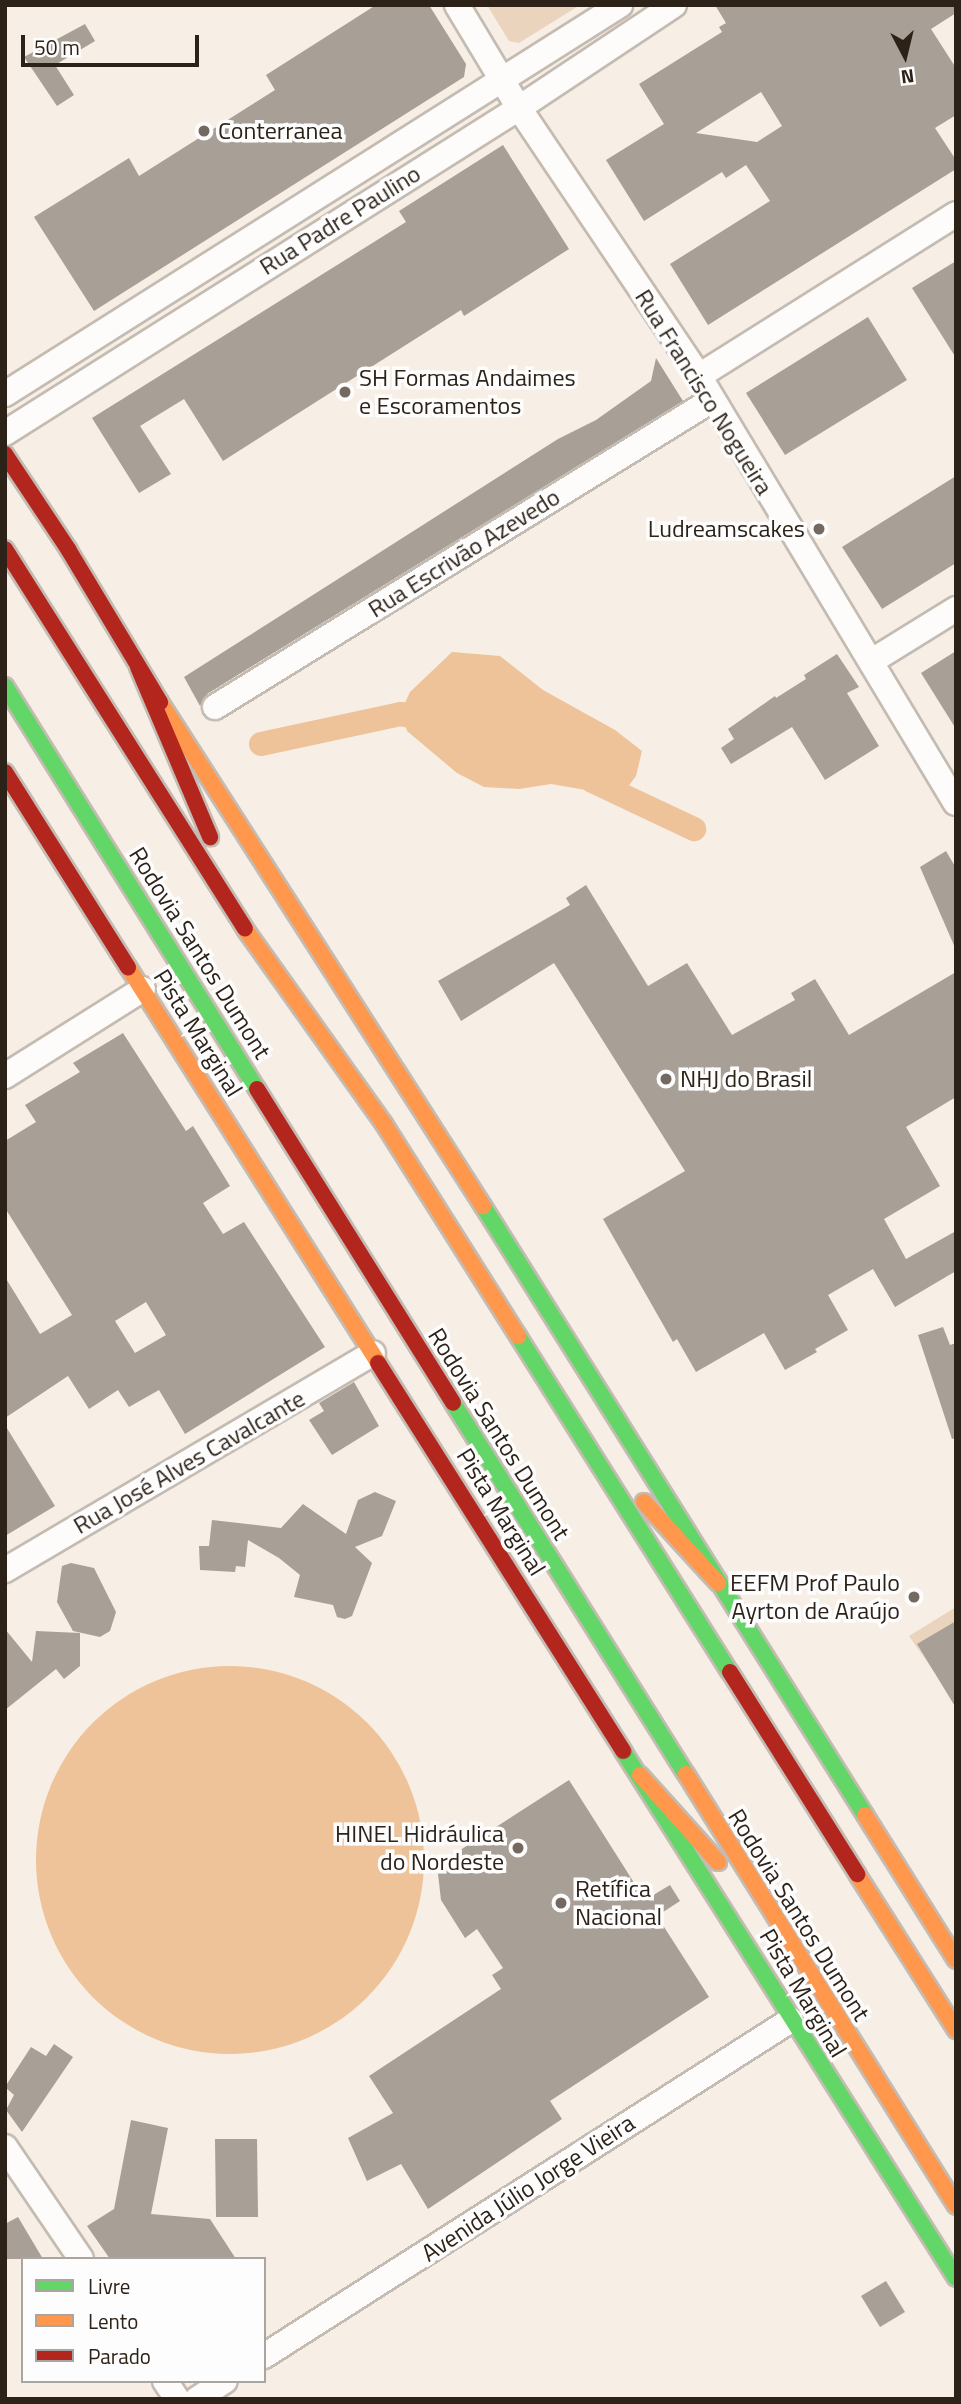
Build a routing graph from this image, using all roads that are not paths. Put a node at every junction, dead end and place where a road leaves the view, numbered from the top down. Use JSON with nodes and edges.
{"nodes":[{"id":1,"x":457,"y":5,"type":"edge"},
{"id":2,"x":620,"y":5,"type":"edge"},
{"id":3,"x":674,"y":5,"type":"edge"},
{"id":4,"x":504,"y":81,"type":"junction"},
{"id":5,"x":519,"y":108,"type":"junction"},
{"id":6,"x":956,"y":214,"type":"edge"},
{"id":7,"x":699,"y":376,"type":"junction"},
{"id":8,"x":5,"y":394,"type":"edge"},
{"id":9,"x":712,"y":400,"type":"junction"},
{"id":10,"x":5,"y":433,"type":"edge"},
{"id":11,"x":5,"y":454,"type":"edge"},
{"id":12,"x":5,"y":549,"type":"edge"},
{"id":13,"x":956,"y":609,"type":"edge"},
{"id":14,"x":872,"y":661,"type":"junction"},
{"id":15,"x":138,"y":667,"type":"junction"},
{"id":16,"x":5,"y":685,"type":"edge"},
{"id":17,"x":215,"y":707,"type":"dead end"},
{"id":18,"x":5,"y":772,"type":"edge"},
{"id":19,"x":949,"y":783,"type":"edge"},
{"id":20,"x":254,"y":942,"type":"junction"},
{"id":21,"x":143,"y":989,"type":"junction"},
{"id":22,"x":5,"y":1076,"type":"edge"},
{"id":23,"x":373,"y":1353,"type":"junction"},
{"id":24,"x":578,"y":1431,"type":"junction"},
{"id":25,"x":5,"y":1570,"type":"edge"},
{"id":26,"x":718,"y":1583,"type":"junction"},
{"id":27,"x":640,"y":1775,"type":"junction"},
{"id":28,"x":785,"y":1935,"type":"junction"},
{"id":29,"x":956,"y":1960,"type":"edge"},
{"id":30,"x":791,"y":2020,"type":"junction"},
{"id":31,"x":956,"y":2030,"type":"edge"},
{"id":32,"x":5,"y":2147,"type":"edge"},
{"id":33,"x":956,"y":2206,"type":"edge"},
{"id":34,"x":80,"y":2257,"type":"edge"},
{"id":35,"x":956,"y":2278,"type":"edge"},
{"id":36,"x":266,"y":2355,"type":"edge"},
{"id":37,"x":166,"y":2383,"type":"edge"},
{"id":38,"x":222,"y":2383,"type":"edge"},
{"id":39,"x":177,"y":2399,"type":"edge"},
{"id":40,"x":197,"y":2399,"type":"edge"}],
"edges":[{"from":1,"to":4,"type":"street","name":"Rua Francisco Nogueira"},
{"from":2,"to":4,"type":"street","name":"Rua Padre Paulino"},
{"from":3,"to":5,"type":"street","name":"Rua Padre Paulino"},
{"from":4,"to":5,"type":"street","name":"Rua Francisco Nogueira"},
{"from":4,"to":8,"type":"street","name":"Rua Padre Paulino"},
{"from":5,"to":7,"type":"street","name":"Rua Francisco Nogueira"},
{"from":5,"to":10,"type":"street","name":"Rua Padre Paulino"},
{"from":6,"to":7,"type":"street"},
{"from":7,"to":9,"type":"street","name":"Rua Francisco Nogueira"},
{"from":9,"to":14,"type":"street","name":"Rua Francisco Nogueira"},
{"from":9,"to":17,"type":"street","name":"Rua Escrivão Azevedo"},
{"from":11,"to":15,"type":"main road"},
{"from":12,"to":20,"type":"main road","name":"Rodovia Santos Dumont"},
{"from":13,"to":14,"type":"street"},
{"from":14,"to":19,"type":"street","name":"Rua Francisco Nogueira"},
{"from":15,"to":20,"type":"main road"},
{"from":15,"to":26,"type":"main road"},
{"from":16,"to":28,"type":"main road","name":"Rodovia Santos Dumont"},
{"from":18,"to":21,"type":"main road","name":"Pista Marginal"},
{"from":20,"to":24,"type":"main road","name":"Rodovia Santos Dumont"},
{"from":21,"to":22,"type":"street"},
{"from":21,"to":23,"type":"main road","name":"Pista Marginal"},
{"from":23,"to":25,"type":"street","name":"Rua José Alves Cavalcante"},
{"from":23,"to":27,"type":"main road","name":"Pista Marginal"},
{"from":24,"to":26,"type":"main road"},
{"from":24,"to":31,"type":"main road","name":"Rodovia Santos Dumont"},
{"from":26,"to":29,"type":"main road"},
{"from":27,"to":28,"type":"main road"},
{"from":27,"to":30,"type":"main road","name":"Pista Marginal"},
{"from":28,"to":33,"type":"main road","name":"Rodovia Santos Dumont"},
{"from":30,"to":35,"type":"main road","name":"Pista Marginal"},
{"from":30,"to":36,"type":"street","name":"Avenida Júlio Jorge Vieira"},
{"from":32,"to":34,"type":"street"},
{"from":37,"to":39,"type":"street"},
{"from":38,"to":40,"type":"street"}]}
